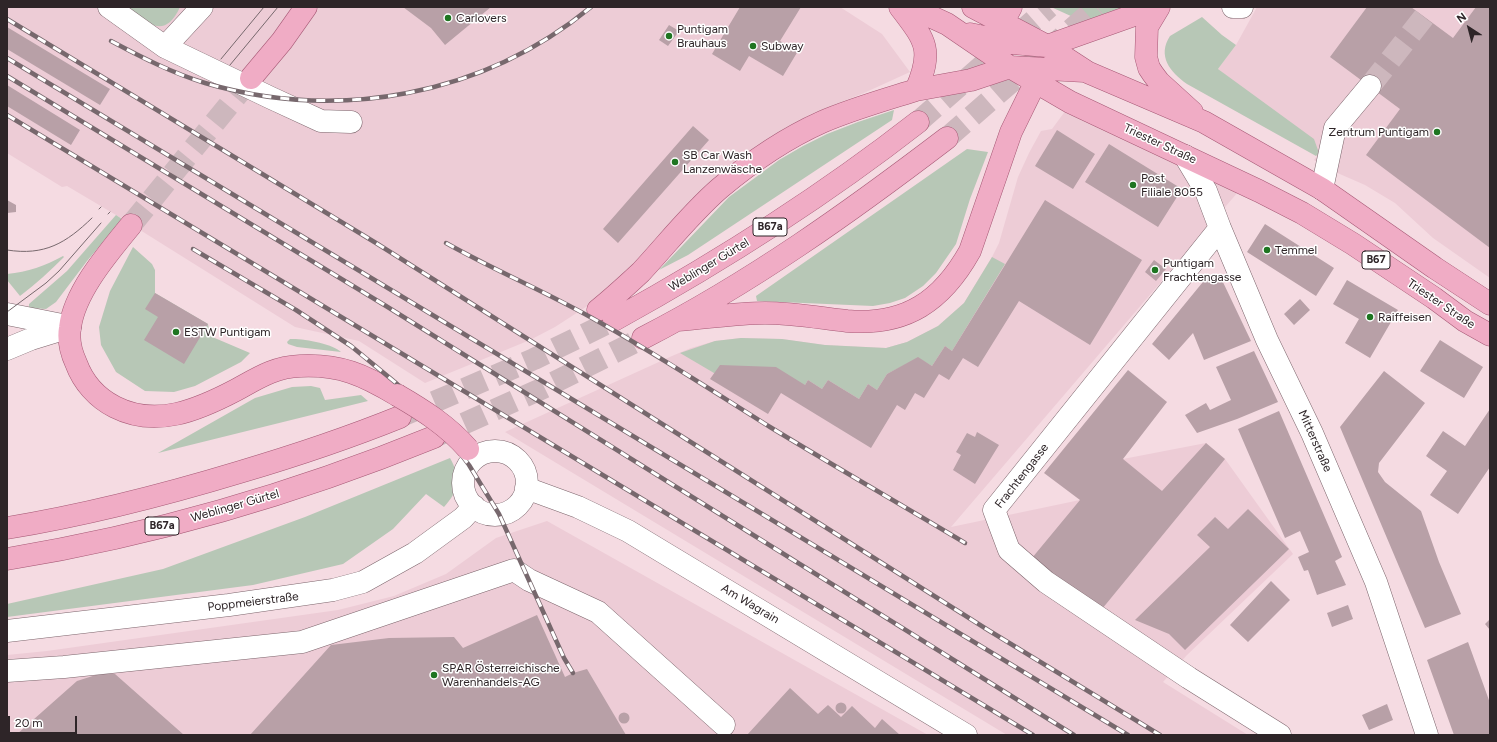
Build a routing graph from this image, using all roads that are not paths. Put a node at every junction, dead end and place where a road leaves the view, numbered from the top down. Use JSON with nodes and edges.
{"nodes":[{"id":1,"x":109,"y":7,"type":"edge"},
{"id":2,"x":200,"y":7,"type":"edge"},
{"id":3,"x":306,"y":7,"type":"edge"},
{"id":4,"x":320,"y":7,"type":"edge"},
{"id":5,"x":900,"y":7,"type":"edge"},
{"id":6,"x":910,"y":7,"type":"edge"},
{"id":7,"x":973,"y":7,"type":"edge"},
{"id":8,"x":1158,"y":7,"type":"edge"},
{"id":9,"x":1233,"y":7,"type":"edge"},
{"id":10,"x":1242,"y":7,"type":"edge"},
{"id":11,"x":1007,"y":15,"type":"edge"},
{"id":12,"x":961,"y":33,"type":"junction"},
{"id":13,"x":282,"y":41,"type":"junction"},
{"id":14,"x":1012,"y":43,"type":"junction"},
{"id":15,"x":1047,"y":46,"type":"junction"},
{"id":16,"x":165,"y":47,"type":"junction"},
{"id":17,"x":1024,"y":72,"type":"junction"},
{"id":18,"x":1087,"y":72,"type":"junction"},
{"id":19,"x":251,"y":78,"type":"tunnel mouth"},
{"id":20,"x":1370,"y":86,"type":"tunnel mouth"},
{"id":21,"x":916,"y":90,"type":"junction"},
{"id":22,"x":351,"y":122,"type":"dead end"},
{"id":23,"x":918,"y":122,"type":"tunnel mouth"},
{"id":24,"x":1204,"y":122,"type":"junction"},
{"id":25,"x":947,"y":138,"type":"tunnel mouth"},
{"id":26,"x":1185,"y":156,"type":"junction"},
{"id":27,"x":1322,"y":189,"type":"junction"},
{"id":28,"x":131,"y":225,"type":"tunnel mouth"},
{"id":29,"x":1220,"y":228,"type":"junction"},
{"id":30,"x":1490,"y":304,"type":"edge"},
{"id":31,"x":7,"y":314,"type":"edge"},
{"id":32,"x":678,"y":320,"type":"junction"},
{"id":33,"x":70,"y":327,"type":"junction"},
{"id":34,"x":1490,"y":335,"type":"edge"},
{"id":35,"x":643,"y":338,"type":"tunnel mouth"},
{"id":36,"x":7,"y":349,"type":"edge"},
{"id":37,"x":400,"y":417,"type":"tunnel mouth"},
{"id":38,"x":434,"y":437,"type":"tunnel mouth"},
{"id":39,"x":471,"y":454,"type":"junction"},
{"id":40,"x":526,"y":488,"type":"junction"},
{"id":41,"x":474,"y":506,"type":"junction"},
{"id":42,"x":7,"y":516,"type":"edge"},
{"id":43,"x":50,"y":519,"type":"junction"},
{"id":44,"x":7,"y":528,"type":"edge"},
{"id":45,"x":7,"y":559,"type":"edge"},
{"id":46,"x":7,"y":631,"type":"edge"},
{"id":47,"x":7,"y":671,"type":"edge"},
{"id":48,"x":724,"y":725,"type":"dead end"},
{"id":49,"x":966,"y":735,"type":"edge"},
{"id":50,"x":1280,"y":735,"type":"edge"},
{"id":51,"x":1427,"y":735,"type":"edge"}],
"edges":[{"from":1,"to":16,"type":"street"},
{"from":2,"to":16,"type":"street"},
{"from":3,"to":13,"type":"main road"},
{"from":4,"to":13,"type":"main road"},
{"from":5,"to":21,"type":"main road"},
{"from":6,"to":12,"type":"main road","name":"Triester Straße","number":"B67"},
{"from":7,"to":11,"type":"main road","number":"B67"},
{"from":8,"to":15,"type":"main road"},
{"from":8,"to":24,"type":"main road"},
{"from":9,"to":10,"type":"street"},
{"from":11,"to":14,"type":"main road"},
{"from":11,"to":15,"type":"main road","number":"B67"},
{"from":12,"to":14,"type":"main road"},
{"from":12,"to":17,"type":"main road","name":"Triester Straße","number":"B67"},
{"from":13,"to":19,"type":"main road"},
{"from":14,"to":15,"type":"main road"},
{"from":14,"to":17,"type":"main road"},
{"from":15,"to":18,"type":"main road","number":"B67"},
{"from":16,"to":22,"type":"street"},
{"from":17,"to":18,"type":"main road"},
{"from":17,"to":21,"type":"main road"},
{"from":17,"to":26,"type":"main road","name":"Triester Straße","number":"B67"},
{"from":17,"to":32,"type":"main road"},
{"from":18,"to":24,"type":"main road","number":"B67"},
{"from":20,"to":27,"type":"street"},
{"from":21,"to":23,"type":"main road","name":"Weblinger Gürtel","number":"B67a"},
{"from":24,"to":27,"type":"main road","number":"B67"},
{"from":25,"to":32,"type":"main road","number":"B67a"},
{"from":26,"to":29,"type":"street","name":"Mitterstraße"},
{"from":26,"to":34,"type":"main road","name":"Triester Straße","number":"B67"},
{"from":27,"to":30,"type":"main road","number":"B67"},
{"from":28,"to":33,"type":"main road"},
{"from":29,"to":50,"type":"street","name":"Frachtengasse"},
{"from":29,"to":51,"type":"street","name":"Mitterstraße"},
{"from":31,"to":33,"type":"street"},
{"from":32,"to":35,"type":"main road","number":"B67a"},
{"from":33,"to":36,"type":"street"},
{"from":33,"to":39,"type":"main road","bridge":true},
{"from":37,"to":43,"type":"main road","number":"B67a"},
{"from":38,"to":45,"type":"main road","name":"Weblinger Gürtel","number":"B67a"},
{"from":39,"to":40,"type":"street"},
{"from":39,"to":41,"type":"street"},
{"from":40,"to":41,"type":"street"},
{"from":40,"to":49,"type":"street","name":"Am Wagrain"},
{"from":41,"to":46,"type":"street","name":"Poppmeierstraße"},
{"from":42,"to":43,"type":"main road"},
{"from":43,"to":44,"type":"main road","number":"B67a"},
{"from":47,"to":48,"type":"street"}]}
